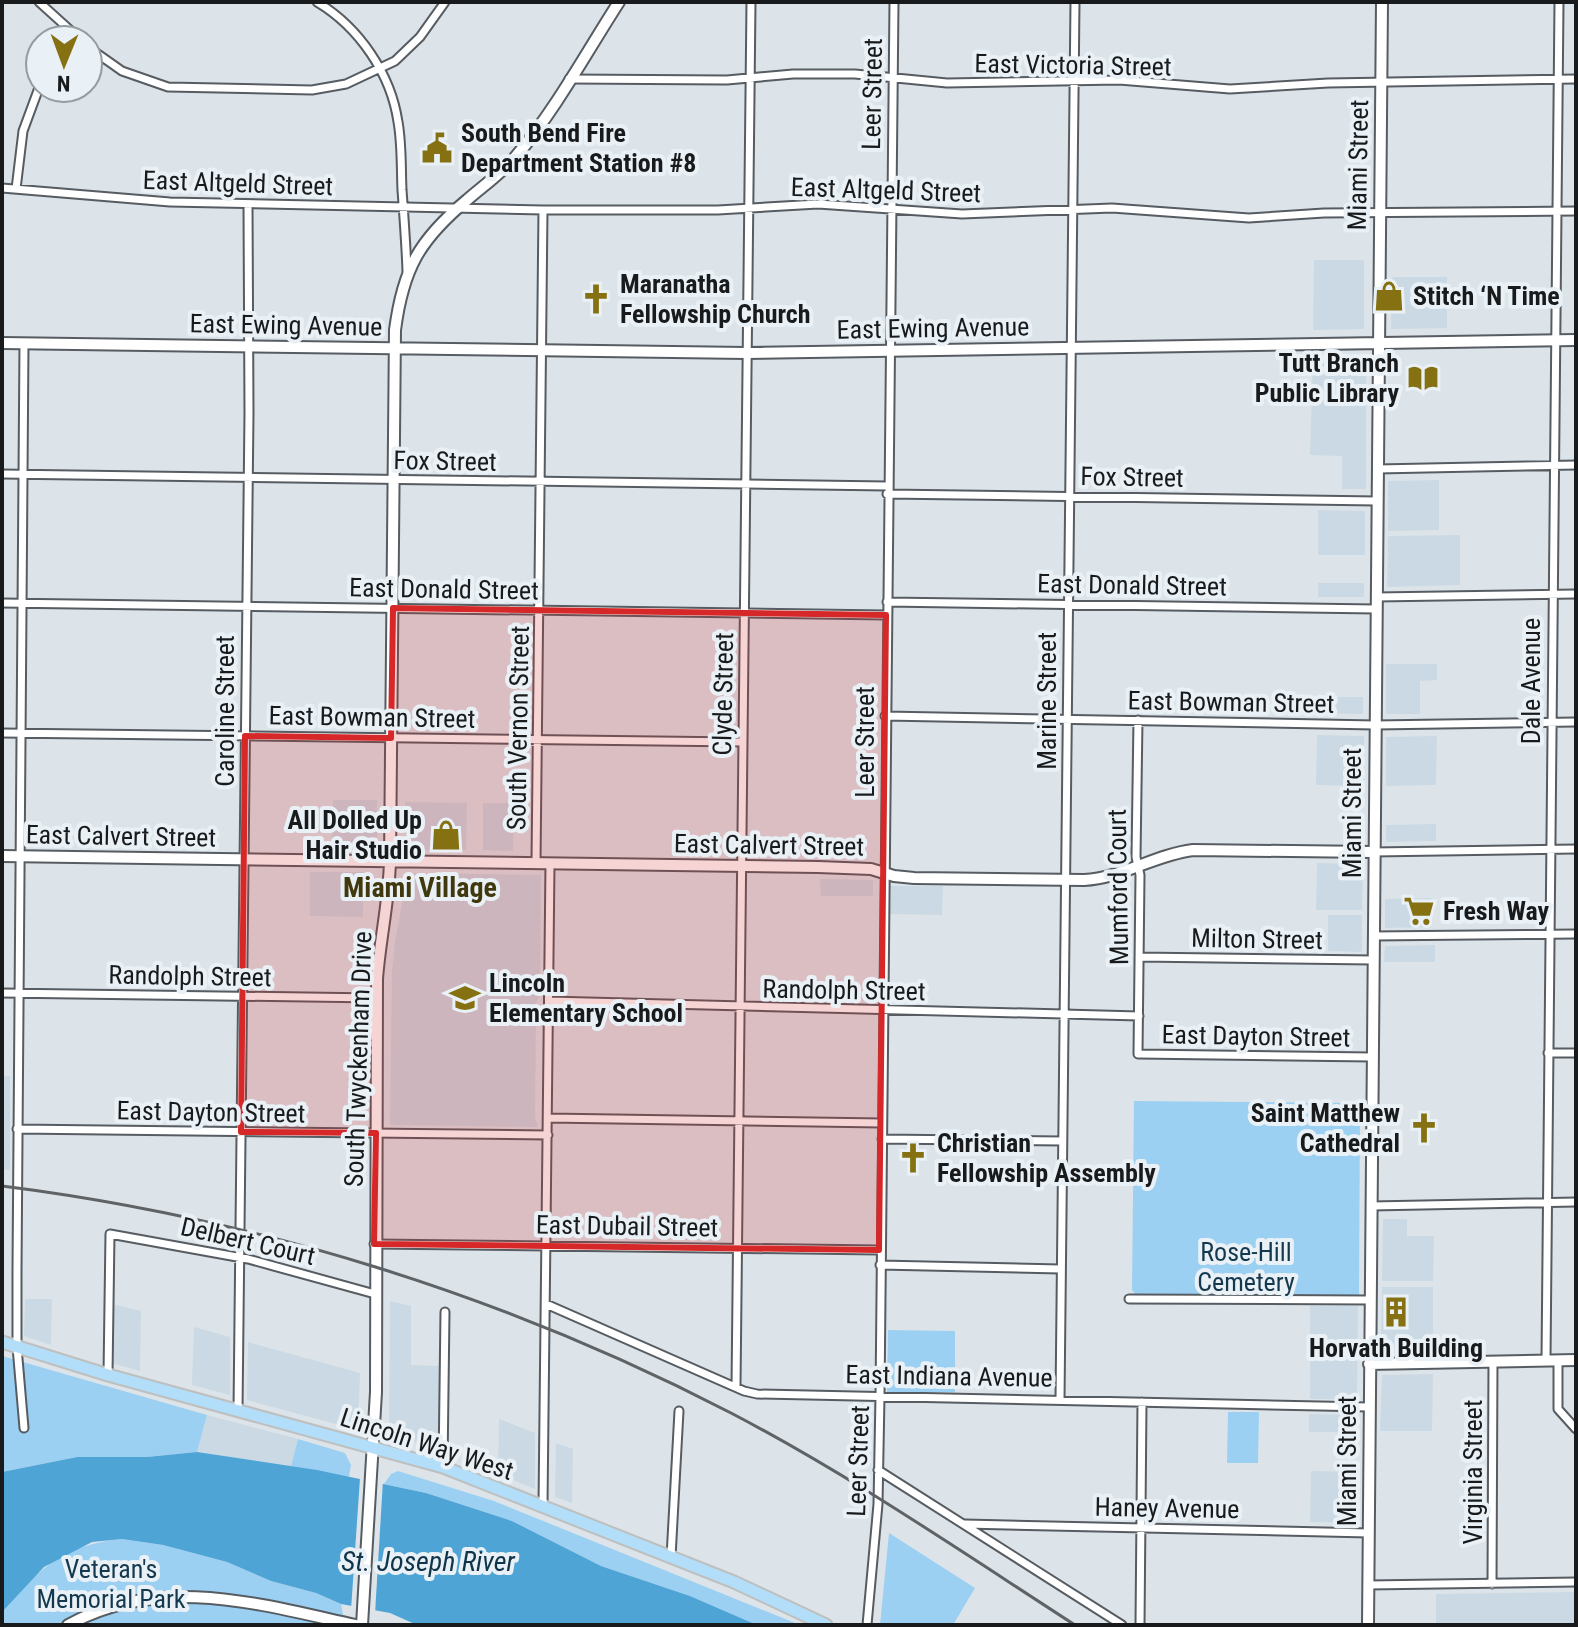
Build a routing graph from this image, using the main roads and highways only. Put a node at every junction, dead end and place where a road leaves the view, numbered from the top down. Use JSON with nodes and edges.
{"nodes":[{"id":1,"x":2,"y":1342,"type":"edge"},
{"id":2,"x":826,"y":1625,"type":"edge"}],
"edges":[{"from":1,"to":2,"type":"main road","name":"Lincoln Way West"}]}
